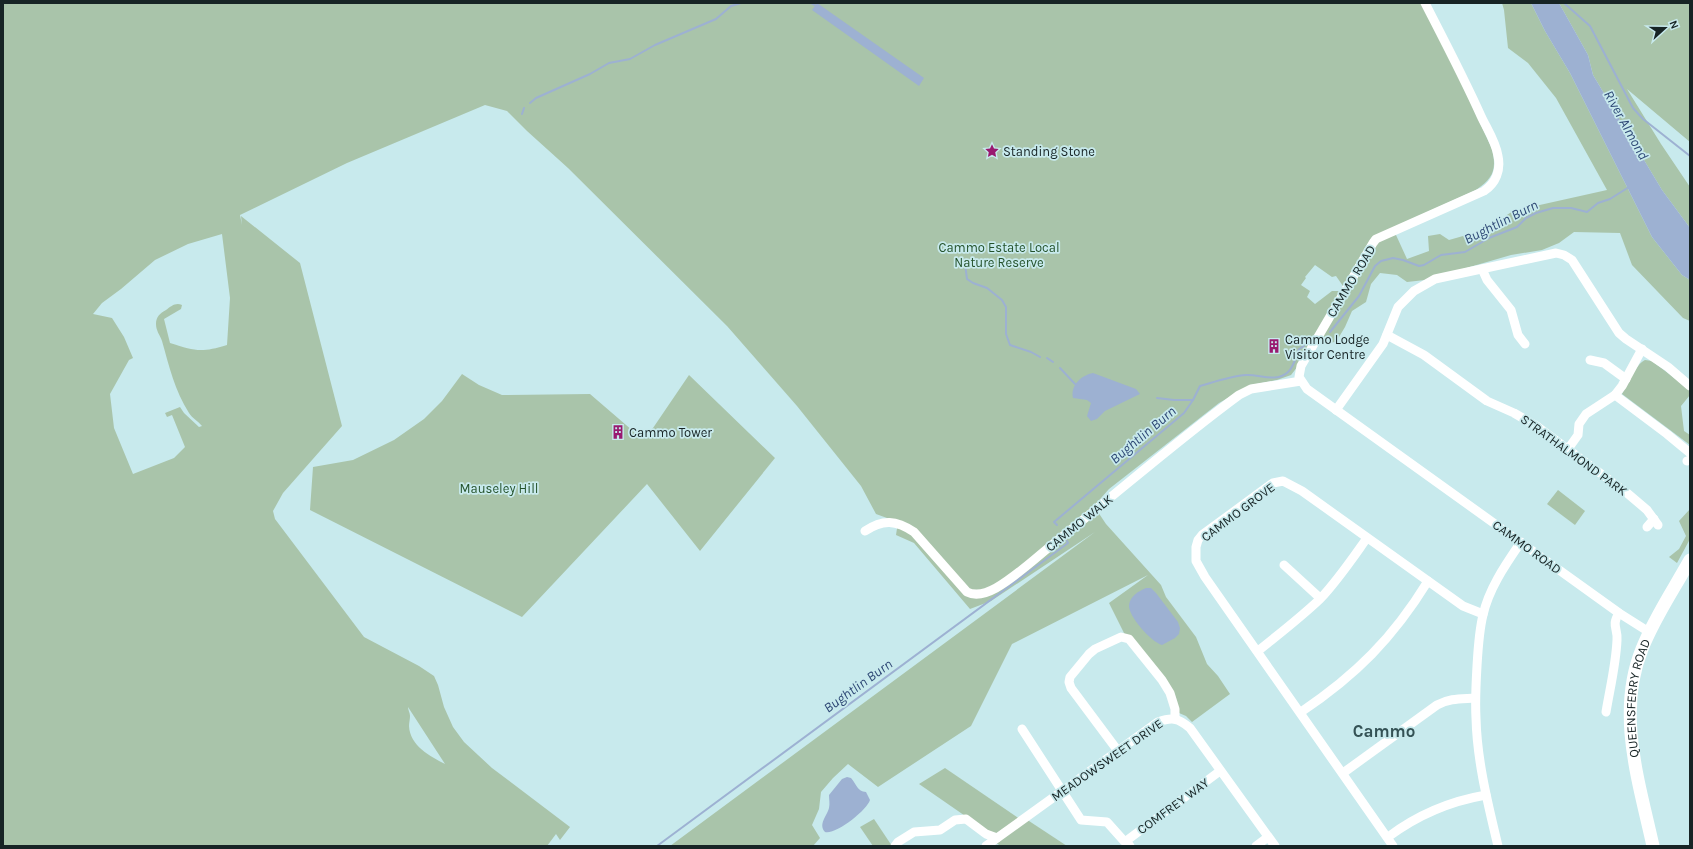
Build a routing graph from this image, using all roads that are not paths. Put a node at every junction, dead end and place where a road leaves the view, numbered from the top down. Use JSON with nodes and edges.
{"nodes":[{"id":1,"x":1425,"y":3,"type":"edge"},
{"id":2,"x":1482,"y":269,"type":"junction"},
{"id":3,"x":1387,"y":335,"type":"junction"},
{"id":4,"x":1525,"y":344,"type":"dead end"},
{"id":5,"x":1642,"y":349,"type":"junction"},
{"id":6,"x":1590,"y":360,"type":"dead end"},
{"id":7,"x":1626,"y":379,"type":"junction"},
{"id":8,"x":1688,"y":380,"type":"edge"},
{"id":9,"x":1301,"y":381,"type":"junction"},
{"id":10,"x":1615,"y":395,"type":"junction"},
{"id":11,"x":1336,"y":410,"type":"junction"},
{"id":12,"x":1568,"y":449,"type":"junction"},
{"id":13,"x":1689,"y":458,"type":"edge"},
{"id":14,"x":1647,"y":527,"type":"dead end"},
{"id":15,"x":865,"y":531,"type":"dead end"},
{"id":16,"x":1367,"y":538,"type":"junction"},
{"id":17,"x":1521,"y":542,"type":"junction"},
{"id":18,"x":1690,"y":560,"type":"edge"},
{"id":19,"x":1285,"y":565,"type":"dead end"},
{"id":20,"x":1428,"y":581,"type":"junction"},
{"id":21,"x":1320,"y":598,"type":"junction"},
{"id":22,"x":1619,"y":613,"type":"junction"},
{"id":23,"x":1483,"y":614,"type":"junction"},
{"id":24,"x":1650,"y":632,"type":"junction"},
{"id":25,"x":1258,"y":651,"type":"junction"},
{"id":26,"x":1475,"y":698,"type":"junction"},
{"id":27,"x":1301,"y":712,"type":"junction"},
{"id":28,"x":1606,"y":712,"type":"dead end"},
{"id":29,"x":1175,"y":719,"type":"junction"},
{"id":30,"x":1022,"y":730,"type":"dead end"},
{"id":31,"x":1118,"y":751,"type":"junction"},
{"id":32,"x":1220,"y":771,"type":"junction"},
{"id":33,"x":1343,"y":773,"type":"junction"},
{"id":34,"x":1062,"y":791,"type":"junction"},
{"id":35,"x":1486,"y":795,"type":"junction"},
{"id":36,"x":1268,"y":837,"type":"junction"},
{"id":37,"x":1388,"y":837,"type":"junction"},
{"id":38,"x":997,"y":838,"type":"junction"},
{"id":39,"x":1128,"y":843,"type":"edge"},
{"id":40,"x":895,"y":846,"type":"edge"},
{"id":41,"x":986,"y":846,"type":"edge"},
{"id":42,"x":1256,"y":846,"type":"edge"},
{"id":43,"x":1275,"y":846,"type":"edge"},
{"id":44,"x":1393,"y":846,"type":"edge"},
{"id":45,"x":1498,"y":846,"type":"edge"},
{"id":46,"x":1653,"y":846,"type":"edge"}],
"edges":[{"from":1,"to":9,"type":"street","name":"CAMMO ROAD"},
{"from":2,"to":3,"type":"street"},
{"from":2,"to":4,"type":"street"},
{"from":2,"to":5,"type":"street"},
{"from":3,"to":11,"type":"street"},
{"from":3,"to":12,"type":"street","name":"STRATHALMOND PARK"},
{"from":5,"to":7,"type":"street"},
{"from":5,"to":8,"type":"street"},
{"from":6,"to":7,"type":"street"},
{"from":7,"to":10,"type":"street"},
{"from":9,"to":11,"type":"street","name":"CAMMO ROAD"},
{"from":9,"to":15,"type":"street","name":"CAMMO WALK"},
{"from":10,"to":12,"type":"street"},
{"from":10,"to":13,"type":"street"},
{"from":11,"to":17,"type":"street","name":"CAMMO ROAD"},
{"from":12,"to":14,"type":"street","name":"STRATHALMOND PARK"},
{"from":16,"to":20,"type":"street","name":"CAMMO GROVE"},
{"from":16,"to":21,"type":"street"},
{"from":16,"to":25,"type":"street","name":"CAMMO GROVE"},
{"from":17,"to":22,"type":"street","name":"CAMMO ROAD"},
{"from":17,"to":23,"type":"street"},
{"from":18,"to":24,"type":"main road","name":"QUEENSFERRY ROAD"},
{"from":19,"to":21,"type":"street"},
{"from":20,"to":23,"type":"street","name":"CAMMO GROVE"},
{"from":20,"to":27,"type":"street"},
{"from":21,"to":25,"type":"street"},
{"from":22,"to":24,"type":"street","name":"CAMMO ROAD"},
{"from":22,"to":28,"type":"street"},
{"from":23,"to":26,"type":"street"},
{"from":24,"to":46,"type":"main road","name":"QUEENSFERRY ROAD"},
{"from":25,"to":27,"type":"street","name":"CAMMO GROVE"},
{"from":26,"to":33,"type":"street"},
{"from":26,"to":35,"type":"street"},
{"from":27,"to":33,"type":"street","name":"CAMMO GROVE"},
{"from":29,"to":31,"type":"street","name":"MEADOWSWEET DRIVE"},
{"from":29,"to":31,"type":"street"},
{"from":29,"to":32,"type":"street","name":"MEADOWSWEET DRIVE"},
{"from":30,"to":34,"type":"street"},
{"from":31,"to":34,"type":"street","name":"MEADOWSWEET DRIVE"},
{"from":32,"to":36,"type":"street","name":"MEADOWSWEET DRIVE"},
{"from":32,"to":39,"type":"street","name":"COMFREY WAY"},
{"from":33,"to":37,"type":"street","name":"CAMMO GROVE"},
{"from":34,"to":38,"type":"street","name":"MEADOWSWEET DRIVE"},
{"from":34,"to":39,"type":"street"},
{"from":35,"to":37,"type":"street"},
{"from":35,"to":45,"type":"street"},
{"from":36,"to":42,"type":"street"},
{"from":36,"to":43,"type":"street","name":"MEADOWSWEET DRIVE"},
{"from":37,"to":44,"type":"street","name":"CAMMO GROVE"},
{"from":38,"to":40,"type":"street"},
{"from":38,"to":41,"type":"street","name":"MEADOWSWEET DRIVE"}]}
